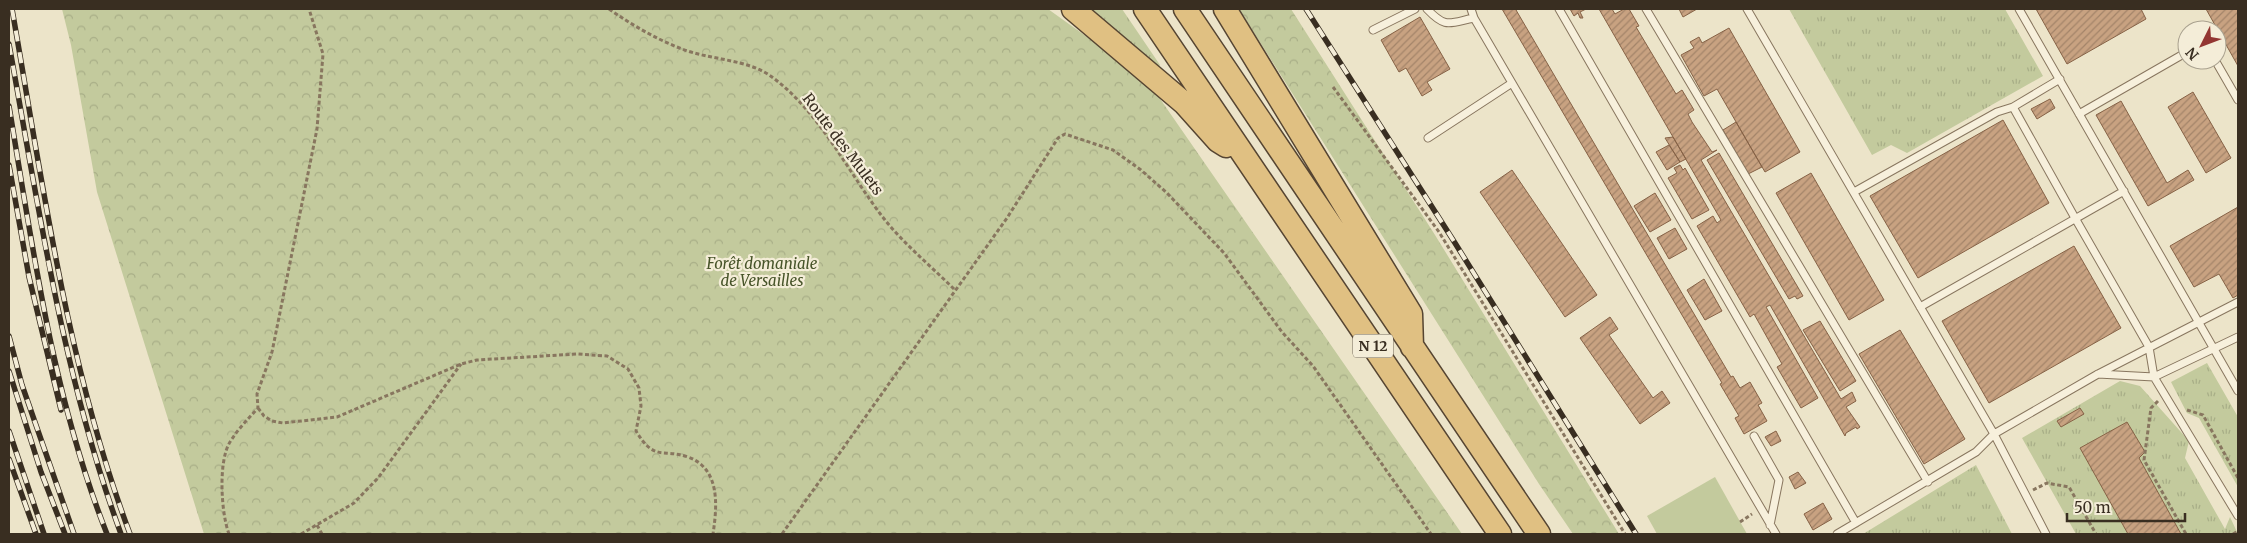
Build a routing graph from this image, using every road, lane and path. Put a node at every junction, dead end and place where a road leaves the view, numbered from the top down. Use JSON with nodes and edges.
{"nodes":[{"id":1,"x":309,"y":9,"type":"edge"},
{"id":2,"x":609,"y":9,"type":"edge"},
{"id":3,"x":1073,"y":9,"type":"edge"},
{"id":4,"x":1145,"y":9,"type":"edge"},
{"id":5,"x":1184,"y":9,"type":"edge"},
{"id":6,"x":1226,"y":9,"type":"edge"},
{"id":7,"x":1415,"y":9,"type":"edge"},
{"id":8,"x":1427,"y":9,"type":"edge"},
{"id":9,"x":1471,"y":9,"type":"edge"},
{"id":10,"x":1559,"y":9,"type":"edge"},
{"id":11,"x":1646,"y":9,"type":"edge"},
{"id":12,"x":1747,"y":9,"type":"edge"},
{"id":13,"x":2019,"y":9,"type":"edge"},
{"id":14,"x":1474,"y":18,"type":"junction"},
{"id":15,"x":1373,"y":30,"type":"dead end"},
{"id":16,"x":2177,"y":58,"type":"edge"},
{"id":17,"x":2221,"y":70,"type":"edge"},
{"id":18,"x":2060,"y":79,"type":"junction"},
{"id":19,"x":1512,"y":83,"type":"junction"},
{"id":20,"x":1333,"y":87,"type":"dead end"},
{"id":21,"x":2238,"y":100,"type":"edge"},
{"id":22,"x":2013,"y":107,"type":"junction"},
{"id":23,"x":2079,"y":114,"type":"junction"},
{"id":24,"x":1428,"y":138,"type":"dead end"},
{"id":25,"x":1246,"y":159,"type":"junction"},
{"id":26,"x":2124,"y":191,"type":"junction"},
{"id":27,"x":1854,"y":192,"type":"junction"},
{"id":28,"x":2075,"y":218,"type":"junction"},
{"id":29,"x":955,"y":290,"type":"junction"},
{"id":30,"x":2238,"y":302,"type":"edge"},
{"id":31,"x":1920,"y":306,"type":"junction"},
{"id":32,"x":2198,"y":322,"type":"junction"},
{"id":33,"x":2238,"y":337,"type":"edge"},
{"id":34,"x":1412,"y":347,"type":"junction"},
{"id":35,"x":2149,"y":347,"type":"junction"},
{"id":36,"x":2215,"y":350,"type":"junction"},
{"id":37,"x":461,"y":364,"type":"junction"},
{"id":38,"x":2098,"y":374,"type":"junction"},
{"id":39,"x":2154,"y":378,"type":"junction"},
{"id":40,"x":2238,"y":391,"type":"edge"},
{"id":41,"x":2164,"y":395,"type":"junction"},
{"id":42,"x":258,"y":408,"type":"junction"},
{"id":43,"x":1994,"y":434,"type":"junction"},
{"id":44,"x":1754,"y":436,"type":"dead end"},
{"id":45,"x":2238,"y":478,"type":"edge"},
{"id":46,"x":1928,"y":482,"type":"junction"},
{"id":47,"x":2025,"y":493,"type":"junction"},
{"id":48,"x":2238,"y":516,"type":"edge"},
{"id":49,"x":1856,"y":523,"type":"junction"},
{"id":50,"x":317,"y":525,"type":"junction"},
{"id":51,"x":1770,"y":525,"type":"junction"},
{"id":52,"x":2238,"y":531,"type":"edge"},
{"id":53,"x":230,"y":534,"type":"edge"},
{"id":54,"x":301,"y":534,"type":"edge"},
{"id":55,"x":322,"y":534,"type":"edge"},
{"id":56,"x":713,"y":534,"type":"edge"},
{"id":57,"x":782,"y":534,"type":"edge"},
{"id":58,"x":1431,"y":534,"type":"edge"},
{"id":59,"x":1500,"y":534,"type":"edge"},
{"id":60,"x":1540,"y":534,"type":"edge"},
{"id":61,"x":1625,"y":534,"type":"edge"},
{"id":62,"x":1776,"y":534,"type":"edge"},
{"id":63,"x":1837,"y":534,"type":"edge"},
{"id":64,"x":2046,"y":534,"type":"edge"},
{"id":65,"x":2096,"y":534,"type":"edge"},
{"id":66,"x":2186,"y":534,"type":"edge"},
{"id":67,"x":2233,"y":534,"type":"edge"}],
"edges":[{"from":1,"to":42,"type":"path"},
{"from":2,"to":29,"type":"path","name":"Route des Mulets"},
{"from":3,"to":25,"type":"highway"},
{"from":4,"to":25,"type":"highway","number":"N 12"},
{"from":5,"to":34,"type":"highway","number":"N 12"},
{"from":6,"to":34,"type":"highway"},
{"from":7,"to":15,"type":"lane"},
{"from":8,"to":14,"type":"lane"},
{"from":9,"to":14,"type":"lane"},
{"from":10,"to":49,"type":"lane"},
{"from":11,"to":46,"type":"lane"},
{"from":12,"to":27,"type":"lane"},
{"from":13,"to":18,"type":"lane"},
{"from":14,"to":19,"type":"lane"},
{"from":16,"to":23,"type":"lane"},
{"from":17,"to":21,"type":"lane"},
{"from":18,"to":22,"type":"lane"},
{"from":18,"to":23,"type":"lane"},
{"from":19,"to":24,"type":"lane"},
{"from":19,"to":51,"type":"lane"},
{"from":20,"to":61,"type":"path"},
{"from":22,"to":27,"type":"lane"},
{"from":22,"to":28,"type":"lane"},
{"from":23,"to":26,"type":"lane"},
{"from":25,"to":59,"type":"highway","number":"N 12"},
{"from":26,"to":28,"type":"lane"},
{"from":26,"to":32,"type":"lane"},
{"from":27,"to":31,"type":"lane"},
{"from":28,"to":31,"type":"lane"},
{"from":28,"to":35,"type":"lane"},
{"from":29,"to":57,"type":"path"},
{"from":29,"to":58,"type":"path"},
{"from":30,"to":32,"type":"lane"},
{"from":31,"to":43,"type":"lane"},
{"from":32,"to":35,"type":"lane"},
{"from":32,"to":36,"type":"lane"},
{"from":33,"to":36,"type":"lane"},
{"from":34,"to":60,"type":"highway","number":"N 12"},
{"from":35,"to":38,"type":"lane"},
{"from":35,"to":39,"type":"lane"},
{"from":36,"to":39,"type":"lane"},
{"from":36,"to":40,"type":"lane"},
{"from":37,"to":42,"type":"path"},
{"from":37,"to":50,"type":"path"},
{"from":37,"to":56,"type":"path"},
{"from":38,"to":39,"type":"lane"},
{"from":38,"to":43,"type":"lane"},
{"from":39,"to":41,"type":"lane"},
{"from":41,"to":45,"type":"path"},
{"from":41,"to":48,"type":"lane"},
{"from":41,"to":66,"type":"path"},
{"from":42,"to":53,"type":"path"},
{"from":43,"to":46,"type":"lane"},
{"from":43,"to":47,"type":"lane"},
{"from":44,"to":51,"type":"lane"},
{"from":46,"to":49,"type":"lane"},
{"from":47,"to":64,"type":"lane"},
{"from":47,"to":65,"type":"path"},
{"from":49,"to":63,"type":"lane"},
{"from":50,"to":54,"type":"path"},
{"from":50,"to":55,"type":"path"},
{"from":51,"to":62,"type":"lane"},
{"from":52,"to":67,"type":"path"}]}
